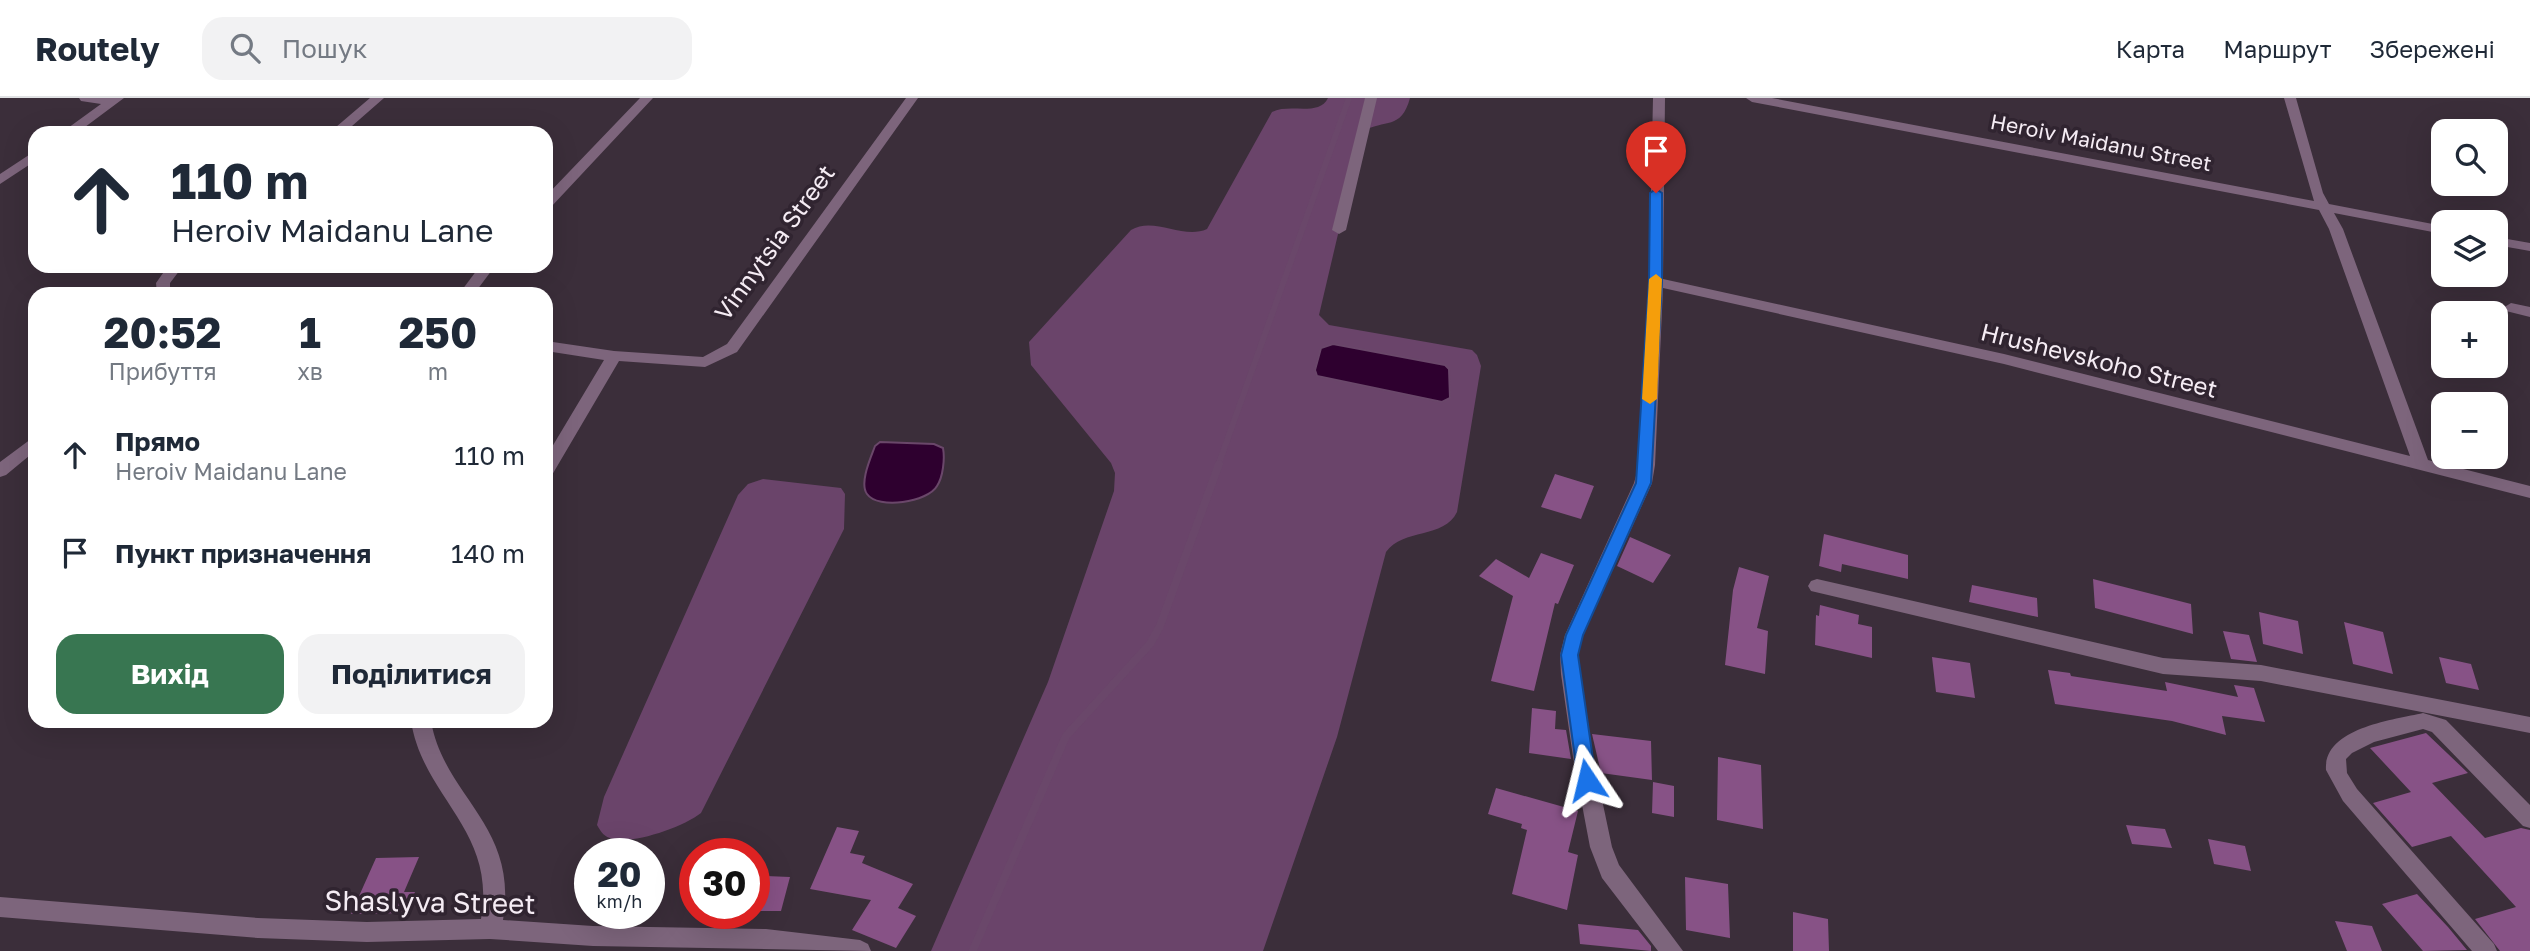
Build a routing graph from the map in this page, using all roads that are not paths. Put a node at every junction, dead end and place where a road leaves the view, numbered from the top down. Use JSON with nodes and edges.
{"nodes":[{"id":1,"x":85,"y":98,"type":"edge"},
{"id":2,"x":378,"y":98,"type":"edge"},
{"id":3,"x":647,"y":98,"type":"edge"},
{"id":4,"x":912,"y":98,"type":"edge"},
{"id":5,"x":1371,"y":98,"type":"edge"},
{"id":6,"x":1659,"y":98,"type":"edge"},
{"id":7,"x":1752,"y":98,"type":"edge"},
{"id":8,"x":2290,"y":98,"type":"edge"},
{"id":9,"x":116,"y":100,"type":"edge"},
{"id":10,"x":78,"y":126,"type":"edge"},
{"id":11,"x":344,"y":126,"type":"edge"},
{"id":12,"x":28,"y":160,"type":"edge"},
{"id":13,"x":0,"y":180,"type":"edge"},
{"id":14,"x":553,"y":197,"type":"edge"},
{"id":15,"x":2325,"y":207,"type":"junction"},
{"id":16,"x":2431,"y":228,"type":"edge"},
{"id":17,"x":1339,"y":230,"type":"dead end"},
{"id":18,"x":2508,"y":243,"type":"edge"},
{"id":19,"x":2530,"y":247,"type":"edge"},
{"id":20,"x":482,"y":273,"type":"edge"},
{"id":21,"x":1656,"y":282,"type":"junction"},
{"id":22,"x":472,"y":287,"type":"edge"},
{"id":23,"x":2511,"y":308,"type":"dead end"},
{"id":24,"x":2530,"y":312,"type":"edge"},
{"id":25,"x":553,"y":346,"type":"edge"},
{"id":26,"x":614,"y":356,"type":"junction"},
{"id":27,"x":28,"y":448,"type":"edge"},
{"id":28,"x":553,"y":459,"type":"edge"},
{"id":29,"x":2422,"y":466,"type":"junction"},
{"id":30,"x":0,"y":471,"type":"edge"},
{"id":31,"x":2530,"y":492,"type":"edge"},
{"id":32,"x":1817,"y":586,"type":"dead end"},
{"id":33,"x":2530,"y":725,"type":"edge"},
{"id":34,"x":422,"y":728,"type":"edge"},
{"id":35,"x":2530,"y":819,"type":"edge"},
{"id":36,"x":0,"y":907,"type":"edge"},
{"id":37,"x":490,"y":929,"type":"junction"},
{"id":38,"x":860,"y":951,"type":"edge"},
{"id":39,"x":1672,"y":951,"type":"edge"},
{"id":40,"x":2486,"y":951,"type":"edge"}],
"edges":[{"from":1,"to":9,"type":"street"},
{"from":2,"to":11,"type":"street"},
{"from":3,"to":14,"type":"street"},
{"from":4,"to":26,"type":"street","name":"Vinnytsia Street"},
{"from":5,"to":17,"type":"street"},
{"from":6,"to":21,"type":"street"},
{"from":7,"to":15,"type":"street","name":"Heroiv Maidanu Street"},
{"from":8,"to":15,"type":"street"},
{"from":9,"to":10,"type":"street"},
{"from":12,"to":13,"type":"street"},
{"from":15,"to":16,"type":"street","name":"Heroiv Maidanu Street"},
{"from":15,"to":29,"type":"street"},
{"from":18,"to":19,"type":"street"},
{"from":20,"to":22,"type":"street"},
{"from":21,"to":29,"type":"street","name":"Hrushevskoho Street"},
{"from":21,"to":39,"type":"street"},
{"from":23,"to":24,"type":"street"},
{"from":25,"to":26,"type":"street","name":"Vinnytsia Street"},
{"from":26,"to":28,"type":"street"},
{"from":27,"to":30,"type":"street"},
{"from":29,"to":31,"type":"street","name":"Hrushevskoho Street"},
{"from":32,"to":33,"type":"street"},
{"from":34,"to":37,"type":"street"},
{"from":35,"to":40,"type":"street"},
{"from":36,"to":37,"type":"street","name":"Shaslyva Street"},
{"from":37,"to":38,"type":"street","name":"Shaslyva Street"}]}
